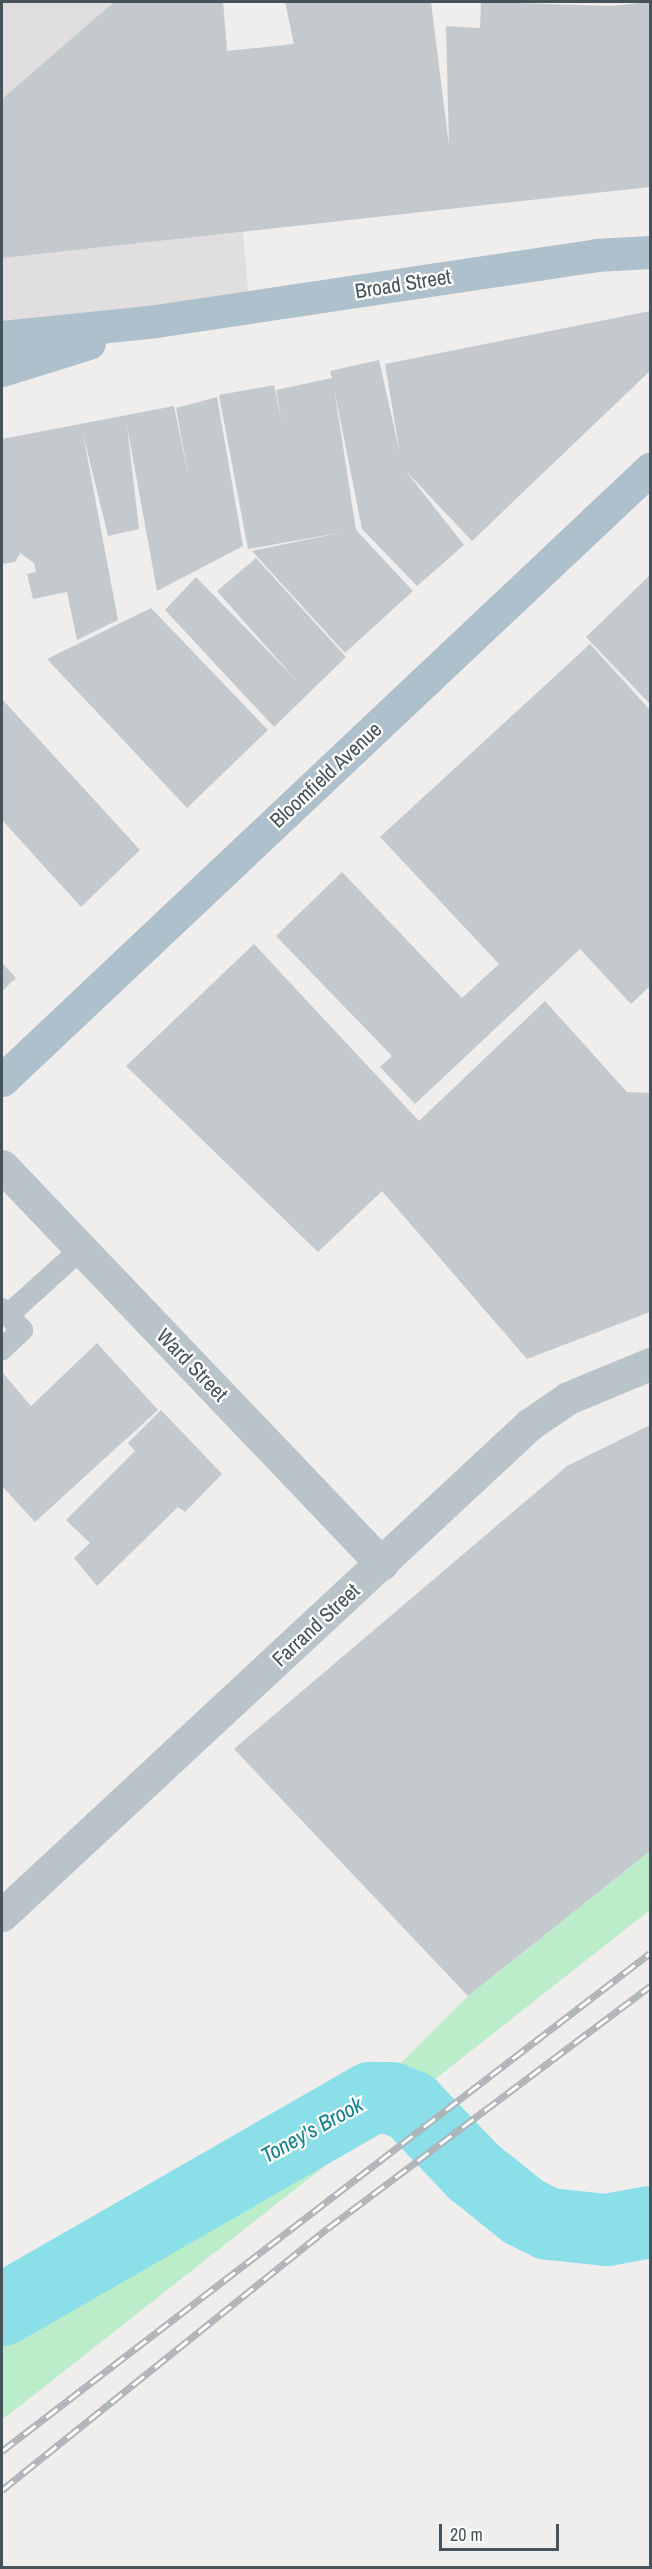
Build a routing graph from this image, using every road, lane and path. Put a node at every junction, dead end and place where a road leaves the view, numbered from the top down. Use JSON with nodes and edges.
{"nodes":[{"id":1,"x":651,"y":252,"type":"edge"},
{"id":2,"x":156,"y":321,"type":"junction"},
{"id":3,"x":2,"y":338,"type":"edge"},
{"id":4,"x":2,"y":370,"type":"edge"},
{"id":5,"x":651,"y":469,"type":"edge"},
{"id":6,"x":2,"y":1080,"type":"edge"},
{"id":7,"x":2,"y":1166,"type":"edge"},
{"id":8,"x":81,"y":1249,"type":"junction"},
{"id":9,"x":5,"y":1312,"type":"edge"},
{"id":10,"x":2,"y":1349,"type":"edge"},
{"id":11,"x":651,"y":1364,"type":"edge"},
{"id":12,"x":382,"y":1564,"type":"junction"},
{"id":13,"x":2,"y":1915,"type":"edge"}],
"edges":[{"from":1,"to":2,"type":"main road","name":"Broad Street"},
{"from":2,"to":3,"type":"main road","name":"Broad Street"},
{"from":2,"to":4,"type":"main road","name":"Broad Street"},
{"from":5,"to":6,"type":"main road","name":"Bloomfield Avenue"},
{"from":7,"to":8,"type":"street","name":"Ward Street"},
{"from":8,"to":9,"type":"lane"},
{"from":8,"to":12,"type":"street","name":"Ward Street"},
{"from":9,"to":10,"type":"lane"},
{"from":11,"to":12,"type":"street","name":"Farrand Street"},
{"from":12,"to":13,"type":"street","name":"Farrand Street"}]}
